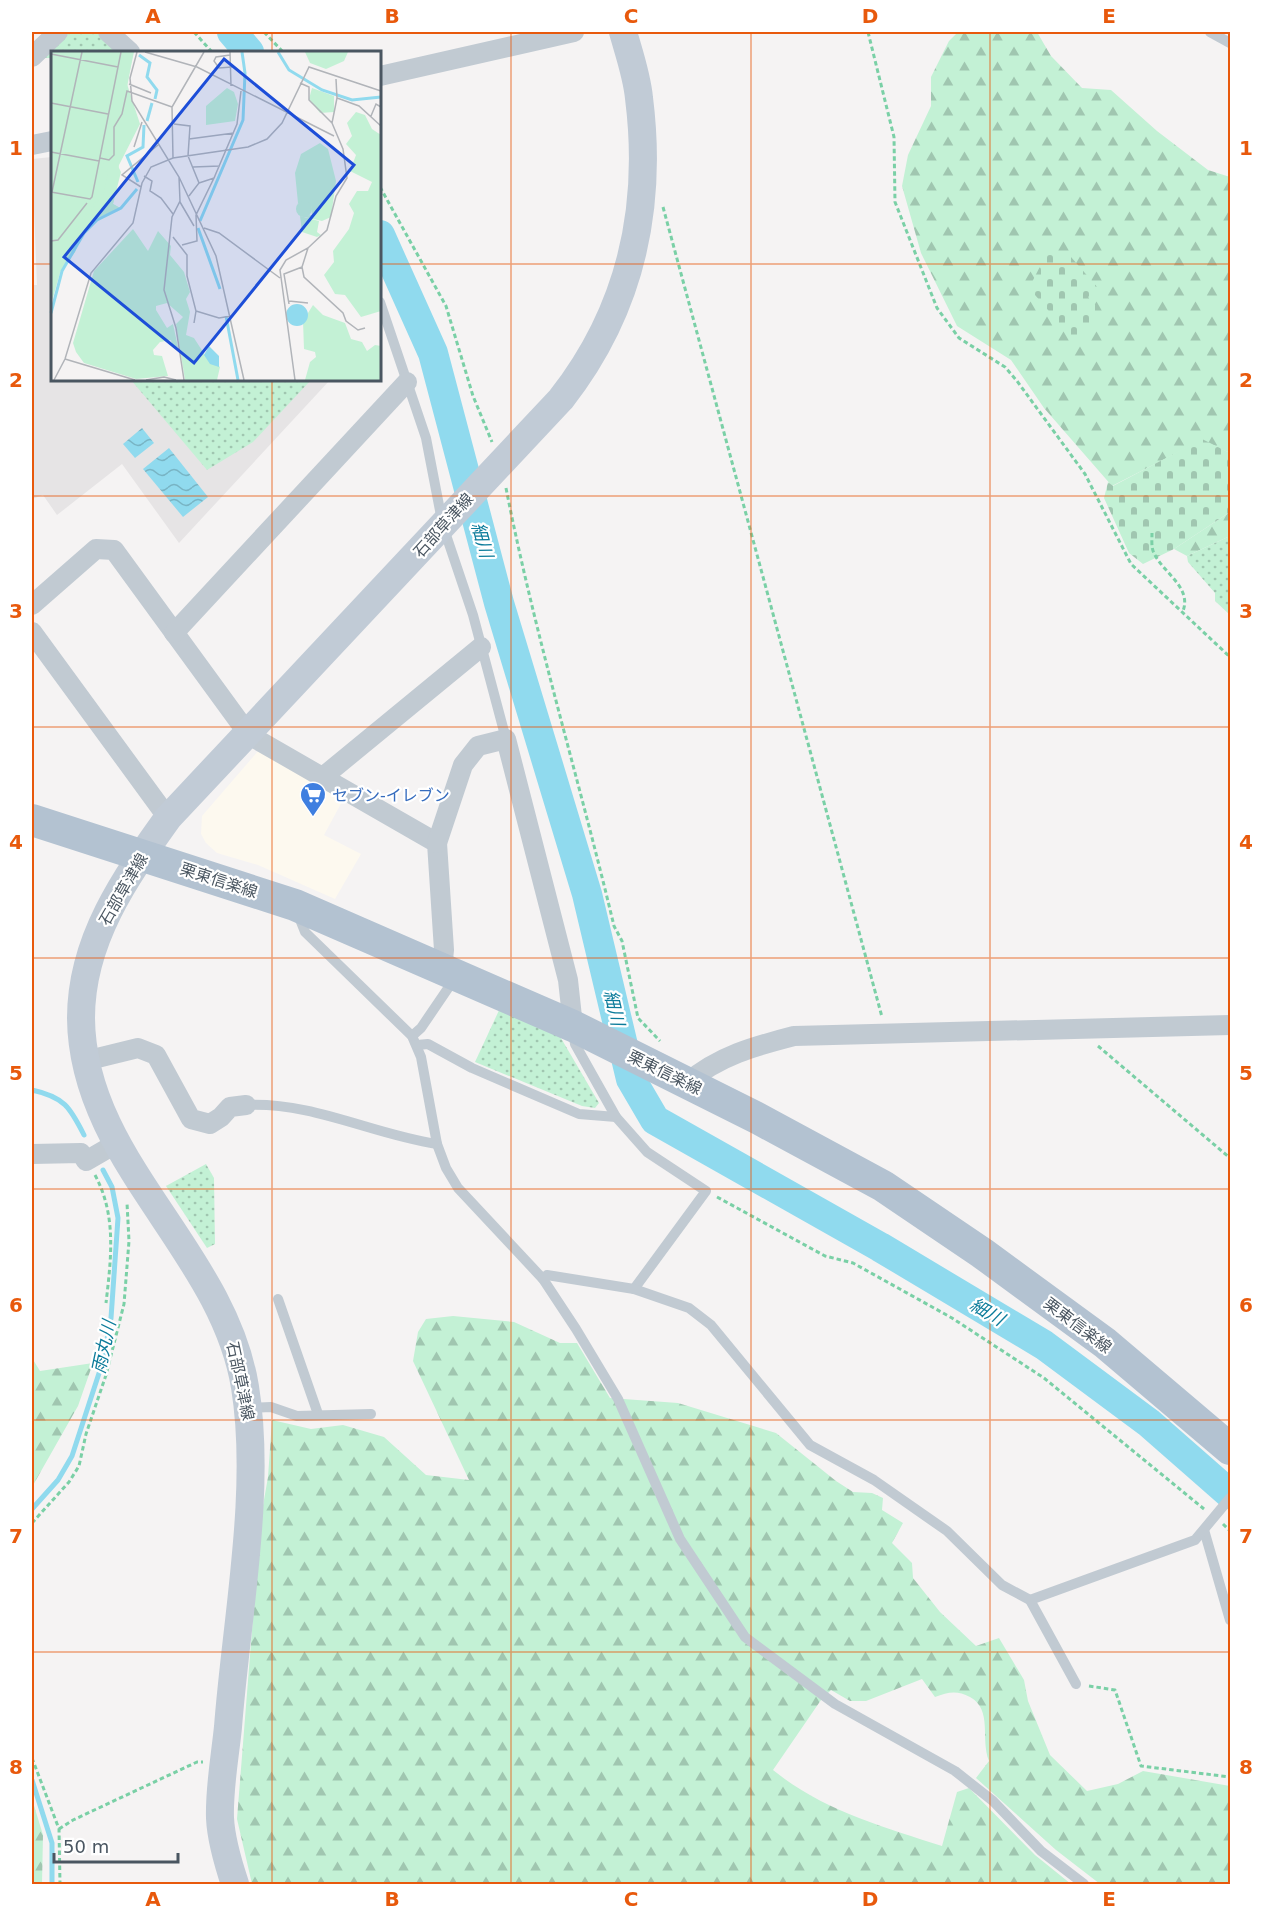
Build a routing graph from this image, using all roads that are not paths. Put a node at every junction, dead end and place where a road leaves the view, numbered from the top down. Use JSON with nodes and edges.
{"nodes":[{"id":1,"x":58,"y":32,"type":"edge"},
{"id":2,"x":108,"y":32,"type":"edge"},
{"id":3,"x":574,"y":32,"type":"edge"},
{"id":4,"x":623,"y":32,"type":"edge"},
{"id":5,"x":1210,"y":32,"type":"edge"},
{"id":6,"x":1230,"y":44,"type":"edge"},
{"id":7,"x":129,"y":51,"type":"edge"},
{"id":8,"x":32,"y":57,"type":"edge"},
{"id":9,"x":381,"y":76,"type":"edge"},
{"id":10,"x":51,"y":141,"type":"edge"},
{"id":11,"x":32,"y":145,"type":"edge"},
{"id":12,"x":381,"y":305,"type":"edge"},
{"id":13,"x":407,"y":382,"type":"junction"},
{"id":14,"x":446,"y":523,"type":"junction"},
{"id":15,"x":32,"y":605,"type":"edge"},
{"id":16,"x":32,"y":632,"type":"edge"},
{"id":17,"x":174,"y":633,"type":"junction"},
{"id":18,"x":481,"y":647,"type":"junction"},
{"id":19,"x":249,"y":735,"type":"junction"},
{"id":20,"x":506,"y":739,"type":"junction"},
{"id":21,"x":324,"y":776,"type":"junction"},
{"id":22,"x":168,"y":818,"type":"junction"},
{"id":23,"x":32,"y":820,"type":"edge"},
{"id":24,"x":437,"y":843,"type":"junction"},
{"id":25,"x":142,"y":855,"type":"junction"},
{"id":26,"x":295,"y":905,"type":"junction"},
{"id":27,"x":449,"y":972,"type":"junction"},
{"id":28,"x":1230,"y":1025,"type":"edge"},
{"id":29,"x":580,"y":1030,"type":"junction"},
{"id":30,"x":415,"y":1040,"type":"junction"},
{"id":31,"x":85,"y":1061,"type":"junction"},
{"id":32,"x":673,"y":1068,"type":"junction"},
{"id":33,"x":246,"y":1105,"type":"joint"},
{"id":34,"x":616,"y":1117,"type":"junction"},
{"id":35,"x":117,"y":1143,"type":"junction"},
{"id":36,"x":437,"y":1144,"type":"junction"},
{"id":37,"x":32,"y":1154,"type":"edge"},
{"id":38,"x":543,"y":1278,"type":"junction"},
{"id":39,"x":634,"y":1289,"type":"junction"},
{"id":40,"x":278,"y":1299,"type":"dead end"},
{"id":41,"x":248,"y":1408,"type":"junction"},
{"id":42,"x":318,"y":1414,"type":"junction"},
{"id":43,"x":371,"y":1414,"type":"dead end"},
{"id":44,"x":1230,"y":1449,"type":"edge"},
{"id":45,"x":1230,"y":1498,"type":"edge"},
{"id":46,"x":1204,"y":1530,"type":"junction"},
{"id":47,"x":1030,"y":1600,"type":"junction"},
{"id":48,"x":1230,"y":1620,"type":"edge"},
{"id":49,"x":1076,"y":1684,"type":"road end"},
{"id":50,"x":235,"y":1884,"type":"edge"},
{"id":51,"x":1084,"y":1884,"type":"edge"}],
"edges":[{"from":1,"to":8,"type":"street"},
{"from":2,"to":7,"type":"street"},
{"from":3,"to":9,"type":"street"},
{"from":4,"to":14,"type":"main road","name":"石部草津線"},
{"from":5,"to":6,"type":"lane"},
{"from":10,"to":11,"type":"street"},
{"from":12,"to":13,"type":"lane"},
{"from":13,"to":14,"type":"lane"},
{"from":13,"to":17,"type":"street"},
{"from":14,"to":18,"type":"lane"},
{"from":14,"to":19,"type":"main road","name":"石部草津線"},
{"from":15,"to":17,"type":"street"},
{"from":16,"to":22,"type":"street"},
{"from":17,"to":19,"type":"street"},
{"from":18,"to":20,"type":"lane"},
{"from":18,"to":21,"type":"street"},
{"from":19,"to":21,"type":"street"},
{"from":19,"to":22,"type":"main road","name":"石部草津線"},
{"from":20,"to":24,"type":"street"},
{"from":20,"to":29,"type":"street"},
{"from":21,"to":24,"type":"street"},
{"from":22,"to":25,"type":"main road","name":"石部草津線"},
{"from":23,"to":25,"type":"main road","name":"栗東信楽線"},
{"from":24,"to":27,"type":"street"},
{"from":25,"to":26,"type":"main road","name":"栗東信楽線"},
{"from":25,"to":31,"type":"main road","name":"石部草津線"},
{"from":26,"to":27,"type":"main road","name":"栗東信楽線"},
{"from":26,"to":30,"type":"lane"},
{"from":27,"to":29,"type":"main road","name":"栗東信楽線"},
{"from":27,"to":30,"type":"lane"},
{"from":28,"to":32,"type":"street"},
{"from":29,"to":32,"type":"main road","name":"栗東信楽線"},
{"from":29,"to":34,"type":"lane"},
{"from":30,"to":34,"type":"lane"},
{"from":30,"to":36,"type":"lane"},
{"from":31,"to":33,"type":"street"},
{"from":31,"to":35,"type":"main road","name":"石部草津線"},
{"from":32,"to":44,"type":"main road","name":"栗東信楽線"},
{"from":33,"to":36,"type":"lane"},
{"from":34,"to":39,"type":"lane"},
{"from":35,"to":37,"type":"street"},
{"from":35,"to":41,"type":"main road","name":"石部草津線"},
{"from":36,"to":38,"type":"lane"},
{"from":38,"to":39,"type":"lane"},
{"from":38,"to":51,"type":"lane"},
{"from":39,"to":47,"type":"lane"},
{"from":40,"to":42,"type":"lane"},
{"from":41,"to":42,"type":"lane"},
{"from":41,"to":50,"type":"main road","name":"石部草津線"},
{"from":42,"to":43,"type":"lane"},
{"from":45,"to":46,"type":"lane"},
{"from":46,"to":47,"type":"lane"},
{"from":46,"to":48,"type":"lane"},
{"from":47,"to":49,"type":"lane"}]}
